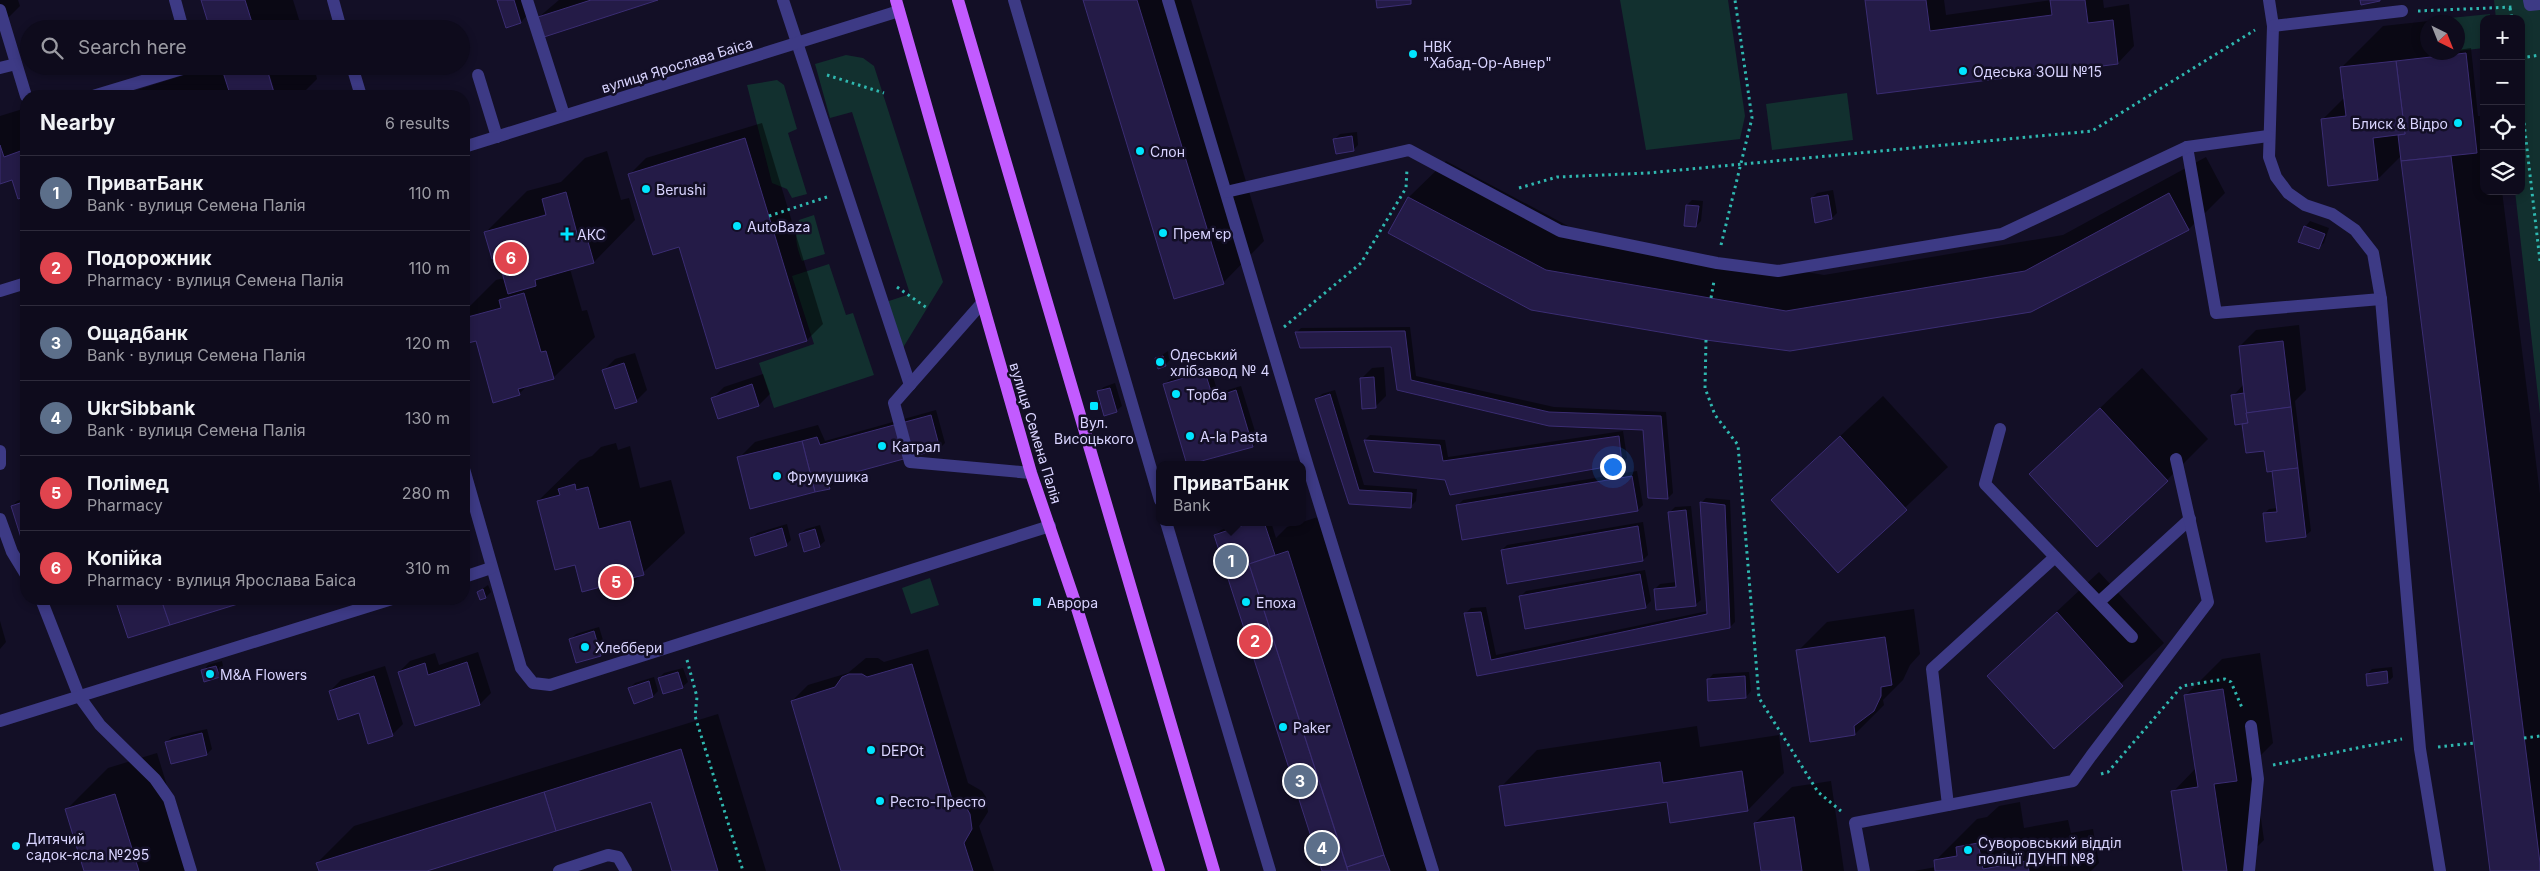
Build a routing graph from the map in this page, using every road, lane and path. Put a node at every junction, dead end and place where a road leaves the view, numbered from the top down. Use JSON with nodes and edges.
{"nodes":[{"id":1,"x":175,"y":0,"type":"edge"},
{"id":2,"x":333,"y":0,"type":"edge"},
{"id":3,"x":527,"y":0,"type":"edge"},
{"id":4,"x":783,"y":0,"type":"edge"},
{"id":5,"x":958,"y":0,"type":"edge"},
{"id":6,"x":1014,"y":0,"type":"edge"},
{"id":7,"x":1168,"y":0,"type":"edge"},
{"id":8,"x":1735,"y":0,"type":"edge"},
{"id":9,"x":2269,"y":0,"type":"edge"},
{"id":10,"x":2529,"y":0,"type":"edge"},
{"id":11,"x":2540,"y":4,"type":"edge"},
{"id":12,"x":897,"y":6,"type":"edge"},
{"id":13,"x":2510,"y":8,"type":"dead end"},
{"id":14,"x":2495,"y":9,"type":"dead end"},
{"id":15,"x":0,"y":10,"type":"edge"},
{"id":16,"x":2402,"y":12,"type":"joint"},
{"id":17,"x":2511,"y":15,"type":"edge"},
{"id":18,"x":181,"y":20,"type":"edge"},
{"id":19,"x":339,"y":20,"type":"edge"},
{"id":20,"x":2272,"y":26,"type":"junction"},
{"id":21,"x":798,"y":42,"type":"junction"},
{"id":22,"x":2540,"y":55,"type":"edge"},
{"id":23,"x":2525,"y":57,"type":"edge"},
{"id":24,"x":16,"y":64,"type":"junction"},
{"id":25,"x":0,"y":68,"type":"edge"},
{"id":26,"x":807,"y":69,"type":"junction"},
{"id":27,"x":162,"y":75,"type":"edge"},
{"id":28,"x":354,"y":75,"type":"edge"},
{"id":29,"x":478,"y":75,"type":"dead end"},
{"id":30,"x":24,"y":90,"type":"edge"},
{"id":31,"x":113,"y":90,"type":"edge"},
{"id":32,"x":358,"y":90,"type":"edge"},
{"id":33,"x":884,"y":93,"type":"dead end"},
{"id":34,"x":2522,"y":105,"type":"edge"},
{"id":35,"x":564,"y":115,"type":"junction"},
{"id":36,"x":2268,"y":136,"type":"junction"},
{"id":37,"x":496,"y":137,"type":"junction"},
{"id":38,"x":470,"y":145,"type":"edge"},
{"id":39,"x":2187,"y":147,"type":"junction"},
{"id":40,"x":1409,"y":150,"type":"junction"},
{"id":41,"x":1741,"y":165,"type":"junction"},
{"id":42,"x":846,"y":191,"type":"junction"},
{"id":43,"x":1226,"y":192,"type":"junction"},
{"id":44,"x":1494,"y":196,"type":"junction"},
{"id":45,"x":769,"y":216,"type":"dead end"},
{"id":46,"x":2540,"y":261,"type":"edge"},
{"id":47,"x":1716,"y":263,"type":"junction"},
{"id":48,"x":20,"y":285,"type":"edge"},
{"id":49,"x":0,"y":291,"type":"edge"},
{"id":50,"x":2381,"y":299,"type":"junction"},
{"id":51,"x":982,"y":303,"type":"junction"},
{"id":52,"x":1270,"y":339,"type":"junction"},
{"id":53,"x":1706,"y":340,"type":"dead end"},
{"id":54,"x":910,"y":386,"type":"junction"},
{"id":55,"x":2000,"y":429,"type":"dead end"},
{"id":56,"x":0,"y":451,"type":"edge"},
{"id":57,"x":2176,"y":459,"type":"dead end"},
{"id":58,"x":1303,"y":461,"type":"edge"},
{"id":59,"x":0,"y":464,"type":"edge"},
{"id":60,"x":1306,"y":471,"type":"edge"},
{"id":61,"x":1031,"y":473,"type":"junction"},
{"id":62,"x":1156,"y":486,"type":"edge"},
{"id":63,"x":470,"y":490,"type":"edge"},
{"id":64,"x":0,"y":519,"type":"edge"},
{"id":65,"x":2190,"y":519,"type":"junction"},
{"id":66,"x":1050,"y":526,"type":"junction"},
{"id":67,"x":1167,"y":526,"type":"edge"},
{"id":68,"x":2055,"y":557,"type":"junction"},
{"id":69,"x":20,"y":565,"type":"edge"},
{"id":70,"x":492,"y":568,"type":"junction"},
{"id":71,"x":470,"y":575,"type":"edge"},
{"id":72,"x":2099,"y":602,"type":"junction"},
{"id":73,"x":43,"y":605,"type":"edge"},
{"id":74,"x":373,"y":605,"type":"edge"},
{"id":75,"x":2132,"y":637,"type":"dead end"},
{"id":76,"x":683,"y":643,"type":"junction"},
{"id":77,"x":79,"y":696,"type":"junction"},
{"id":78,"x":0,"y":721,"type":"edge"},
{"id":79,"x":2251,"y":726,"type":"joint"},
{"id":80,"x":2420,"y":736,"type":"junction"},
{"id":81,"x":2540,"y":736,"type":"edge"},
{"id":82,"x":2524,"y":738,"type":"dead end"},
{"id":83,"x":2474,"y":743,"type":"dead end"},
{"id":84,"x":2420,"y":749,"type":"junction"},
{"id":85,"x":2257,"y":768,"type":"junction"},
{"id":86,"x":2073,"y":781,"type":"junction"},
{"id":87,"x":1948,"y":805,"type":"junction"},
{"id":88,"x":1855,"y":823,"type":"junction"},
{"id":89,"x":191,"y":871,"type":"edge"},
{"id":90,"x":559,"y":871,"type":"edge"},
{"id":91,"x":626,"y":871,"type":"edge"},
{"id":92,"x":743,"y":871,"type":"edge"},
{"id":93,"x":1159,"y":871,"type":"edge"},
{"id":94,"x":1214,"y":871,"type":"edge"},
{"id":95,"x":1270,"y":871,"type":"edge"},
{"id":96,"x":1433,"y":871,"type":"edge"},
{"id":97,"x":1864,"y":871,"type":"edge"},
{"id":98,"x":2248,"y":871,"type":"edge"},
{"id":99,"x":2440,"y":871,"type":"edge"}],
"edges":[{"from":1,"to":18,"type":"street"},
{"from":2,"to":19,"type":"street"},
{"from":3,"to":35,"type":"street"},
{"from":4,"to":21,"type":"street"},
{"from":5,"to":94,"type":"main road"},
{"from":6,"to":62,"type":"street"},
{"from":7,"to":43,"type":"street"},
{"from":8,"to":41,"type":"path"},
{"from":9,"to":20,"type":"street"},
{"from":10,"to":11,"type":"street"},
{"from":12,"to":21,"type":"street","name":"вулиця Ярослава Баіса"},
{"from":12,"to":51,"type":"main road","name":"вулиця Семена Палія"},
{"from":13,"to":17,"type":"path"},
{"from":14,"to":16,"type":"path"},
{"from":15,"to":24,"type":"street"},
{"from":16,"to":20,"type":"street"},
{"from":20,"to":36,"type":"street"},
{"from":20,"to":41,"type":"path"},
{"from":21,"to":26,"type":"street"},
{"from":21,"to":35,"type":"street","name":"вулиця Ярослава Баіса"},
{"from":22,"to":23,"type":"path"},
{"from":24,"to":25,"type":"street"},
{"from":24,"to":30,"type":"street"},
{"from":26,"to":33,"type":"path"},
{"from":26,"to":42,"type":"street"},
{"from":27,"to":31,"type":"street"},
{"from":28,"to":32,"type":"street"},
{"from":29,"to":37,"type":"street"},
{"from":34,"to":46,"type":"path"},
{"from":35,"to":37,"type":"street","name":"вулиця Ярослава Баіса"},
{"from":36,"to":39,"type":"street"},
{"from":36,"to":50,"type":"street"},
{"from":37,"to":38,"type":"street","name":"вулиця Ярослава Баіса"},
{"from":39,"to":47,"type":"street"},
{"from":39,"to":50,"type":"street"},
{"from":40,"to":43,"type":"street"},
{"from":40,"to":44,"type":"street"},
{"from":40,"to":52,"type":"path"},
{"from":41,"to":44,"type":"path"},
{"from":41,"to":47,"type":"path"},
{"from":42,"to":45,"type":"path"},
{"from":42,"to":54,"type":"street"},
{"from":43,"to":52,"type":"street"},
{"from":44,"to":47,"type":"street"},
{"from":48,"to":49,"type":"street"},
{"from":50,"to":80,"type":"street"},
{"from":51,"to":54,"type":"street"},
{"from":51,"to":61,"type":"main road","name":"вулиця Семена Палія"},
{"from":52,"to":58,"type":"street"},
{"from":53,"to":88,"type":"path"},
{"from":54,"to":61,"type":"street"},
{"from":55,"to":68,"type":"street"},
{"from":56,"to":59,"type":"street"},
{"from":57,"to":65,"type":"street"},
{"from":60,"to":96,"type":"street"},
{"from":61,"to":66,"type":"main road","name":"вулиця Семена Палія"},
{"from":63,"to":70,"type":"street"},
{"from":64,"to":69,"type":"street"},
{"from":65,"to":72,"type":"street"},
{"from":65,"to":86,"type":"street"},
{"from":66,"to":76,"type":"street"},
{"from":66,"to":93,"type":"main road","name":"вулиця Семена Палія"},
{"from":67,"to":95,"type":"street"},
{"from":68,"to":72,"type":"street"},
{"from":68,"to":87,"type":"street"},
{"from":70,"to":71,"type":"street"},
{"from":70,"to":76,"type":"street"},
{"from":72,"to":75,"type":"street"},
{"from":73,"to":77,"type":"street"},
{"from":74,"to":77,"type":"street"},
{"from":76,"to":92,"type":"path"},
{"from":77,"to":78,"type":"street"},
{"from":77,"to":89,"type":"street"},
{"from":79,"to":85,"type":"street"},
{"from":79,"to":86,"type":"path"},
{"from":80,"to":84,"type":"street"},
{"from":80,"to":85,"type":"path"},
{"from":81,"to":82,"type":"path"},
{"from":83,"to":84,"type":"path"},
{"from":84,"to":99,"type":"street"},
{"from":85,"to":98,"type":"street"},
{"from":86,"to":87,"type":"street"},
{"from":87,"to":88,"type":"street"},
{"from":88,"to":97,"type":"street"},
{"from":90,"to":91,"type":"street"}]}
